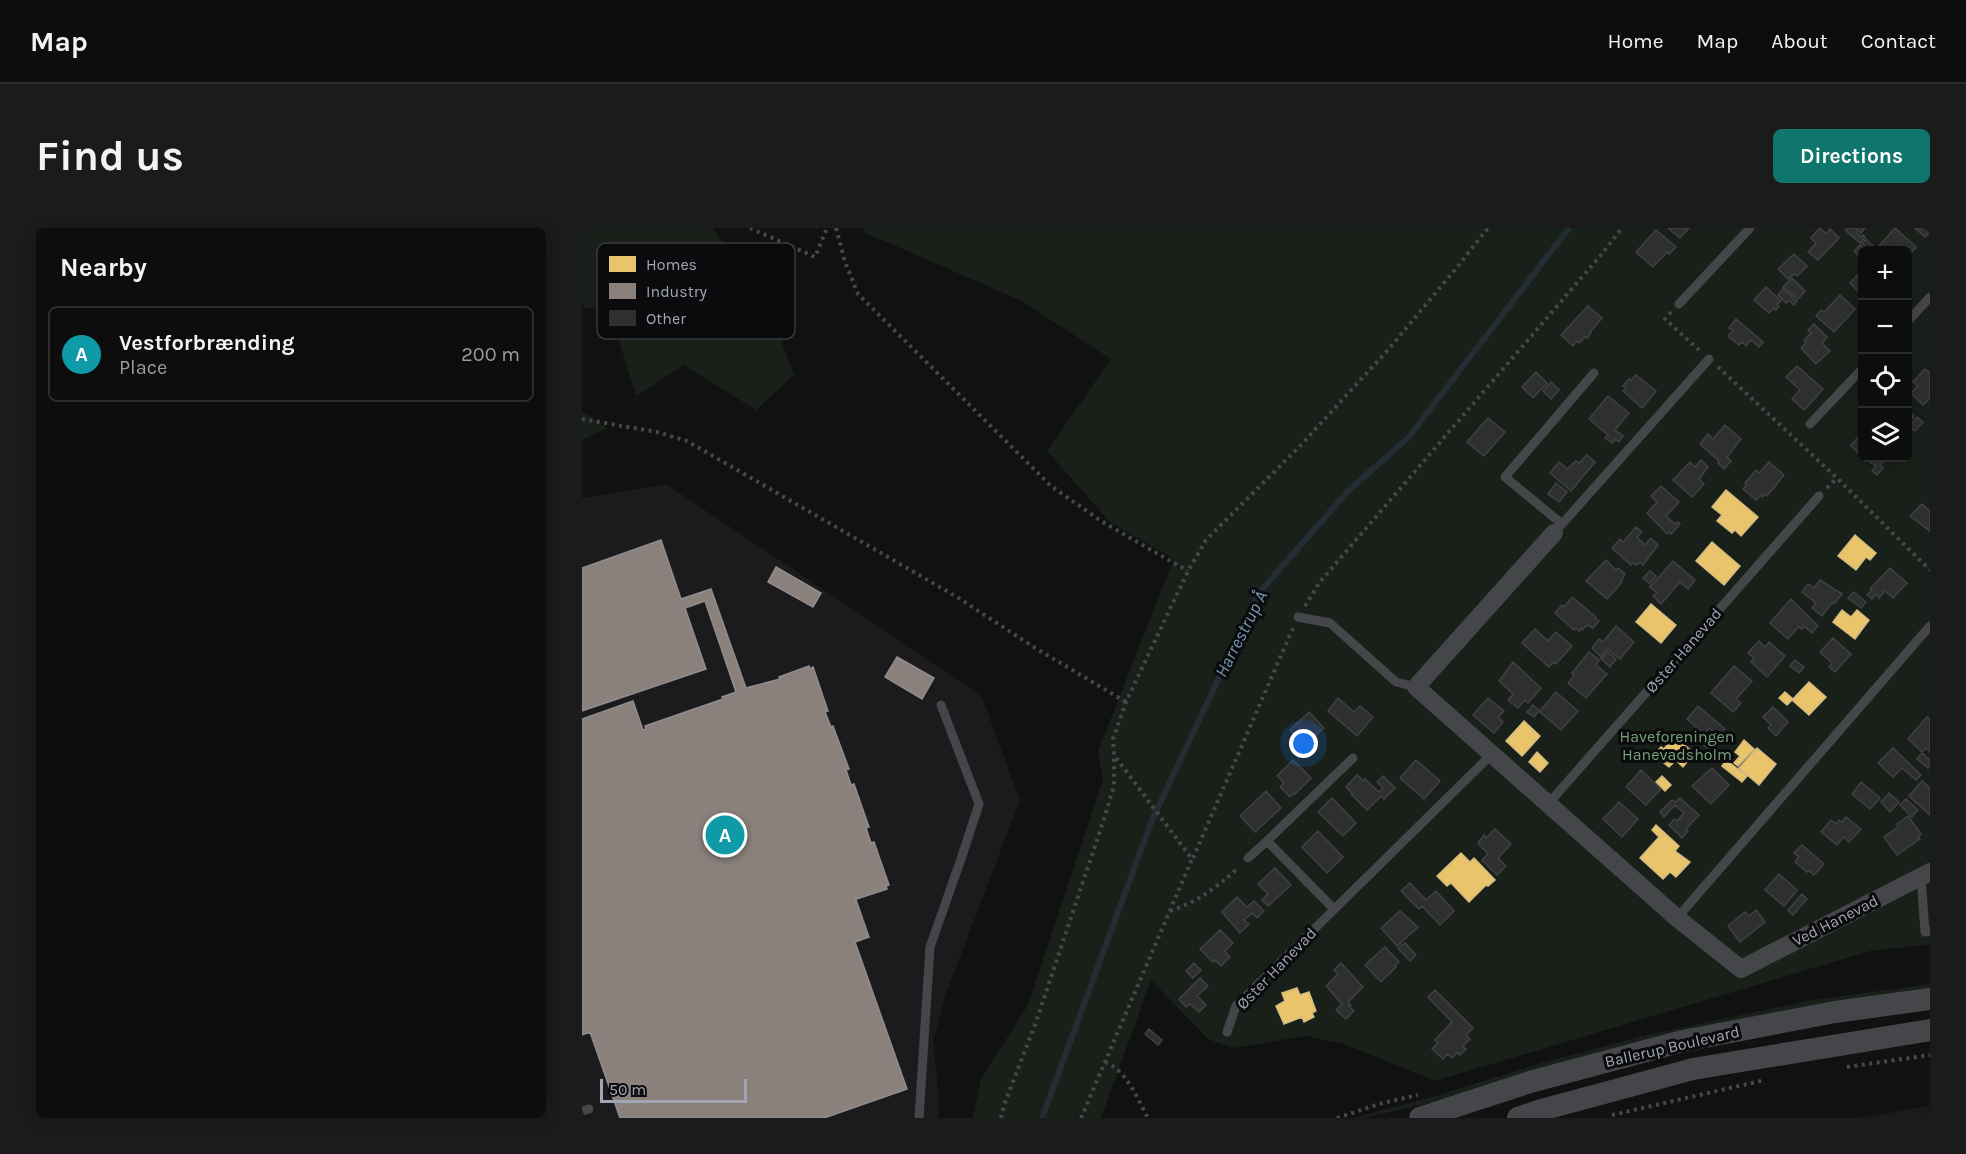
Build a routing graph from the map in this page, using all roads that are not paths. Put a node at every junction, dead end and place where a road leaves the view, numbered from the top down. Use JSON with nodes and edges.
{"nodes":[{"id":1,"x":1750,"y":228,"type":"edge"},
{"id":2,"x":1930,"y":297,"type":"edge"},
{"id":3,"x":1679,"y":304,"type":"dead end"},
{"id":4,"x":1912,"y":317,"type":"edge"},
{"id":5,"x":1709,"y":359,"type":"road end"},
{"id":6,"x":1594,"y":373,"type":"dead end"},
{"id":7,"x":1858,"y":374,"type":"edge"},
{"id":8,"x":1810,"y":424,"type":"dead end"},
{"id":9,"x":1819,"y":496,"type":"dead end"},
{"id":10,"x":1558,"y":529,"type":"junction"},
{"id":11,"x":1298,"y":617,"type":"road end"},
{"id":12,"x":1930,"y":626,"type":"edge"},
{"id":13,"x":1416,"y":687,"type":"junction"},
{"id":14,"x":940,"y":705,"type":"dead end"},
{"id":15,"x":1492,"y":754,"type":"junction"},
{"id":16,"x":1353,"y":758,"type":"dead end"},
{"id":17,"x":1548,"y":804,"type":"junction"},
{"id":18,"x":1267,"y":841,"type":"junction"},
{"id":19,"x":1248,"y":858,"type":"road end"},
{"id":20,"x":1925,"y":874,"type":"edge"},
{"id":21,"x":1334,"y":909,"type":"junction"},
{"id":22,"x":1677,"y":918,"type":"junction"},
{"id":23,"x":1930,"y":932,"type":"edge"},
{"id":24,"x":1930,"y":999,"type":"edge"},
{"id":25,"x":1930,"y":1030,"type":"edge"},
{"id":26,"x":1227,"y":1032,"type":"dead end"},
{"id":27,"x":919,"y":1118,"type":"edge"},
{"id":28,"x":1420,"y":1118,"type":"edge"},
{"id":29,"x":1518,"y":1118,"type":"edge"}],
"edges":[{"from":1,"to":3,"type":"lane"},
{"from":2,"to":4,"type":"lane"},
{"from":5,"to":10,"type":"lane"},
{"from":6,"to":10,"type":"lane"},
{"from":7,"to":8,"type":"lane"},
{"from":9,"to":17,"type":"lane","name":"Øster Hanevad"},
{"from":10,"to":13,"type":"street"},
{"from":11,"to":13,"type":"lane"},
{"from":12,"to":22,"type":"lane"},
{"from":13,"to":15,"type":"street"},
{"from":14,"to":27,"type":"lane"},
{"from":15,"to":17,"type":"street"},
{"from":15,"to":21,"type":"lane","name":"Øster Hanevad"},
{"from":16,"to":18,"type":"lane"},
{"from":17,"to":22,"type":"street"},
{"from":18,"to":19,"type":"lane"},
{"from":18,"to":21,"type":"lane"},
{"from":20,"to":22,"type":"street","name":"Ved Hanevad"},
{"from":20,"to":23,"type":"lane"},
{"from":21,"to":26,"type":"lane","name":"Øster Hanevad"},
{"from":24,"to":28,"type":"street","name":"Ballerup Boulevard"},
{"from":25,"to":29,"type":"street","name":"Ballerup Boulevard"}]}
